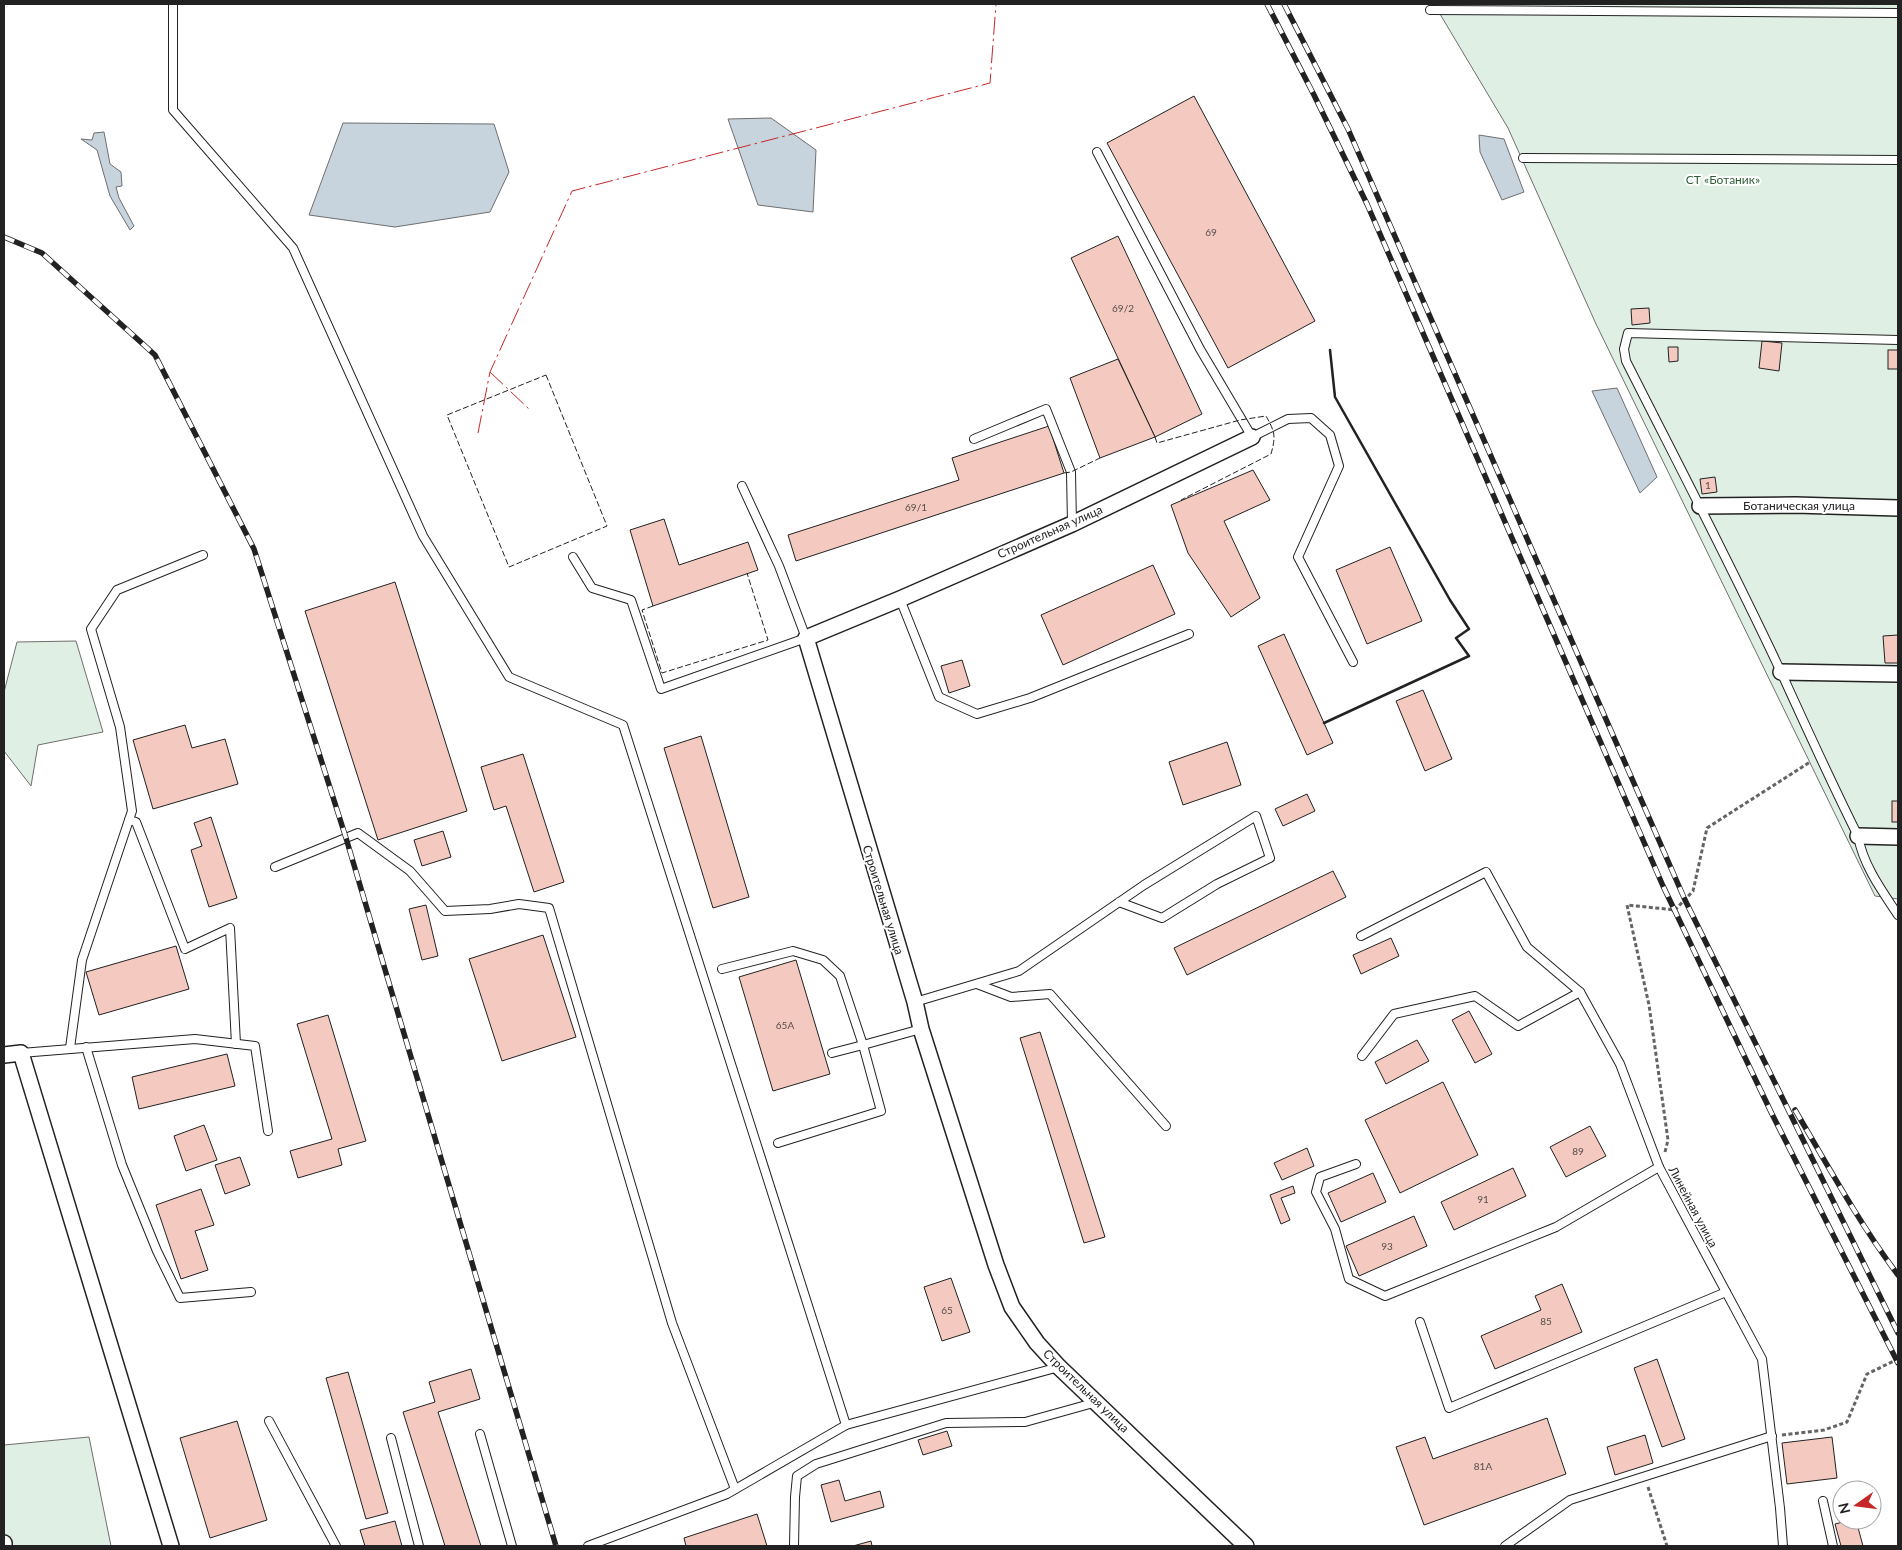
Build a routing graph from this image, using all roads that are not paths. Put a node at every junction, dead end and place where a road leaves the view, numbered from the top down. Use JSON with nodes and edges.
{"nodes":[{"id":1,"x":172,"y":4,"type":"edge"},
{"id":2,"x":1430,"y":10,"type":"dead end"},
{"id":3,"x":1898,"y":13,"type":"edge"},
{"id":4,"x":1096,"y":152,"type":"dead end"},
{"id":5,"x":1523,"y":158,"type":"dead end"},
{"id":6,"x":1898,"y":160,"type":"edge"},
{"id":7,"x":1898,"y":340,"type":"edge"},
{"id":8,"x":1252,"y":437,"type":"junction"},
{"id":9,"x":974,"y":439,"type":"dead end"},
{"id":10,"x":742,"y":486,"type":"dead end"},
{"id":11,"x":1700,"y":506,"type":"junction"},
{"id":12,"x":1898,"y":508,"type":"edge"},
{"id":13,"x":1072,"y":524,"type":"junction"},
{"id":14,"x":204,"y":555,"type":"dead end"},
{"id":15,"x":573,"y":557,"type":"dead end"},
{"id":16,"x":900,"y":599,"type":"junction"},
{"id":17,"x":1189,"y":634,"type":"dead end"},
{"id":18,"x":806,"y":638,"type":"junction"},
{"id":19,"x":1353,"y":662,"type":"dead end"},
{"id":20,"x":1781,"y":672,"type":"junction"},
{"id":21,"x":1898,"y":674,"type":"edge"},
{"id":22,"x":129,"y":820,"type":"junction"},
{"id":23,"x":1858,"y":836,"type":"junction"},
{"id":24,"x":1898,"y":837,"type":"edge"},
{"id":25,"x":276,"y":867,"type":"dead end"},
{"id":26,"x":1119,"y":902,"type":"junction"},
{"id":27,"x":1898,"y":915,"type":"edge"},
{"id":28,"x":1361,"y":936,"type":"dead end"},
{"id":29,"x":722,"y":970,"type":"dead end"},
{"id":30,"x":978,"y":984,"type":"junction"},
{"id":31,"x":1580,"y":992,"type":"junction"},
{"id":32,"x":914,"y":1002,"type":"junction"},
{"id":33,"x":921,"y":1029,"type":"junction"},
{"id":34,"x":236,"y":1044,"type":"junction"},
{"id":35,"x":864,"y":1045,"type":"junction"},
{"id":36,"x":86,"y":1047,"type":"junction"},
{"id":37,"x":70,"y":1048,"type":"junction"},
{"id":38,"x":21,"y":1053,"type":"junction"},
{"id":39,"x":832,"y":1053,"type":"dead end"},
{"id":40,"x":4,"y":1055,"type":"edge"},
{"id":41,"x":1362,"y":1056,"type":"dead end"},
{"id":42,"x":1166,"y":1126,"type":"dead end"},
{"id":43,"x":268,"y":1131,"type":"dead end"},
{"id":44,"x":778,"y":1143,"type":"dead end"},
{"id":45,"x":1356,"y":1164,"type":"dead end"},
{"id":46,"x":1659,"y":1167,"type":"junction"},
{"id":47,"x":250,"y":1292,"type":"dead end"},
{"id":48,"x":1726,"y":1292,"type":"junction"},
{"id":49,"x":1420,"y":1322,"type":"dead end"},
{"id":50,"x":1059,"y":1367,"type":"junction"},
{"id":51,"x":1097,"y":1402,"type":"junction"},
{"id":52,"x":269,"y":1421,"type":"dead end"},
{"id":53,"x":846,"y":1424,"type":"junction"},
{"id":54,"x":480,"y":1434,"type":"dead end"},
{"id":55,"x":1772,"y":1436,"type":"junction"},
{"id":56,"x":391,"y":1438,"type":"dead end"},
{"id":57,"x":735,"y":1489,"type":"junction"},
{"id":58,"x":1823,"y":1501,"type":"dead end"},
{"id":59,"x":171,"y":1546,"type":"edge"},
{"id":60,"x":336,"y":1546,"type":"edge"},
{"id":61,"x":419,"y":1546,"type":"edge"},
{"id":62,"x":512,"y":1546,"type":"edge"},
{"id":63,"x":588,"y":1546,"type":"edge"},
{"id":64,"x":794,"y":1546,"type":"edge"},
{"id":65,"x":1246,"y":1546,"type":"edge"},
{"id":66,"x":1504,"y":1546,"type":"edge"},
{"id":67,"x":1784,"y":1546,"type":"edge"},
{"id":68,"x":1833,"y":1546,"type":"edge"}],
"edges":[{"from":1,"to":53,"type":"lane"},
{"from":2,"to":3,"type":"lane"},
{"from":4,"to":8,"type":"lane"},
{"from":5,"to":6,"type":"lane"},
{"from":7,"to":11,"type":"lane"},
{"from":8,"to":13,"type":"street","name":"Строительная улица"},
{"from":8,"to":19,"type":"lane"},
{"from":9,"to":13,"type":"lane"},
{"from":10,"to":18,"type":"lane"},
{"from":11,"to":12,"type":"street","name":"Ботаническая улица"},
{"from":11,"to":20,"type":"lane"},
{"from":13,"to":16,"type":"street","name":"Строительная улица"},
{"from":14,"to":22,"type":"lane"},
{"from":15,"to":18,"type":"lane"},
{"from":16,"to":17,"type":"lane"},
{"from":16,"to":18,"type":"street","name":"Строительная улица"},
{"from":18,"to":32,"type":"street","name":"Строительная улица"},
{"from":20,"to":21,"type":"street"},
{"from":20,"to":23,"type":"lane"},
{"from":22,"to":34,"type":"lane"},
{"from":22,"to":37,"type":"lane"},
{"from":23,"to":24,"type":"street"},
{"from":23,"to":27,"type":"lane"},
{"from":25,"to":57,"type":"lane"},
{"from":26,"to":26,"type":"lane"},
{"from":26,"to":30,"type":"lane"},
{"from":28,"to":31,"type":"lane"},
{"from":29,"to":35,"type":"lane"},
{"from":30,"to":32,"type":"lane"},
{"from":30,"to":42,"type":"lane"},
{"from":31,"to":41,"type":"lane"},
{"from":31,"to":46,"type":"lane"},
{"from":32,"to":33,"type":"street","name":"Строительная улица"},
{"from":33,"to":35,"type":"lane"},
{"from":33,"to":50,"type":"street","name":"Строительная улица"},
{"from":34,"to":36,"type":"lane"},
{"from":34,"to":43,"type":"lane"},
{"from":35,"to":39,"type":"lane"},
{"from":35,"to":44,"type":"lane"},
{"from":36,"to":37,"type":"lane"},
{"from":36,"to":47,"type":"lane"},
{"from":37,"to":38,"type":"lane"},
{"from":38,"to":40,"type":"street"},
{"from":38,"to":59,"type":"street"},
{"from":45,"to":46,"type":"lane","name":"Линейная улица"},
{"from":46,"to":48,"type":"lane","name":"Линейная улица"},
{"from":48,"to":49,"type":"lane"},
{"from":48,"to":55,"type":"lane","name":"Линейная улица"},
{"from":50,"to":51,"type":"street","name":"Строительная улица"},
{"from":50,"to":53,"type":"lane"},
{"from":51,"to":64,"type":"lane"},
{"from":51,"to":65,"type":"street","name":"Строительная улица"},
{"from":52,"to":60,"type":"lane"},
{"from":53,"to":57,"type":"lane"},
{"from":54,"to":62,"type":"lane"},
{"from":55,"to":66,"type":"lane"},
{"from":55,"to":67,"type":"lane","name":"Линейная улица"},
{"from":56,"to":61,"type":"lane"},
{"from":57,"to":63,"type":"lane"},
{"from":58,"to":68,"type":"lane"}]}
